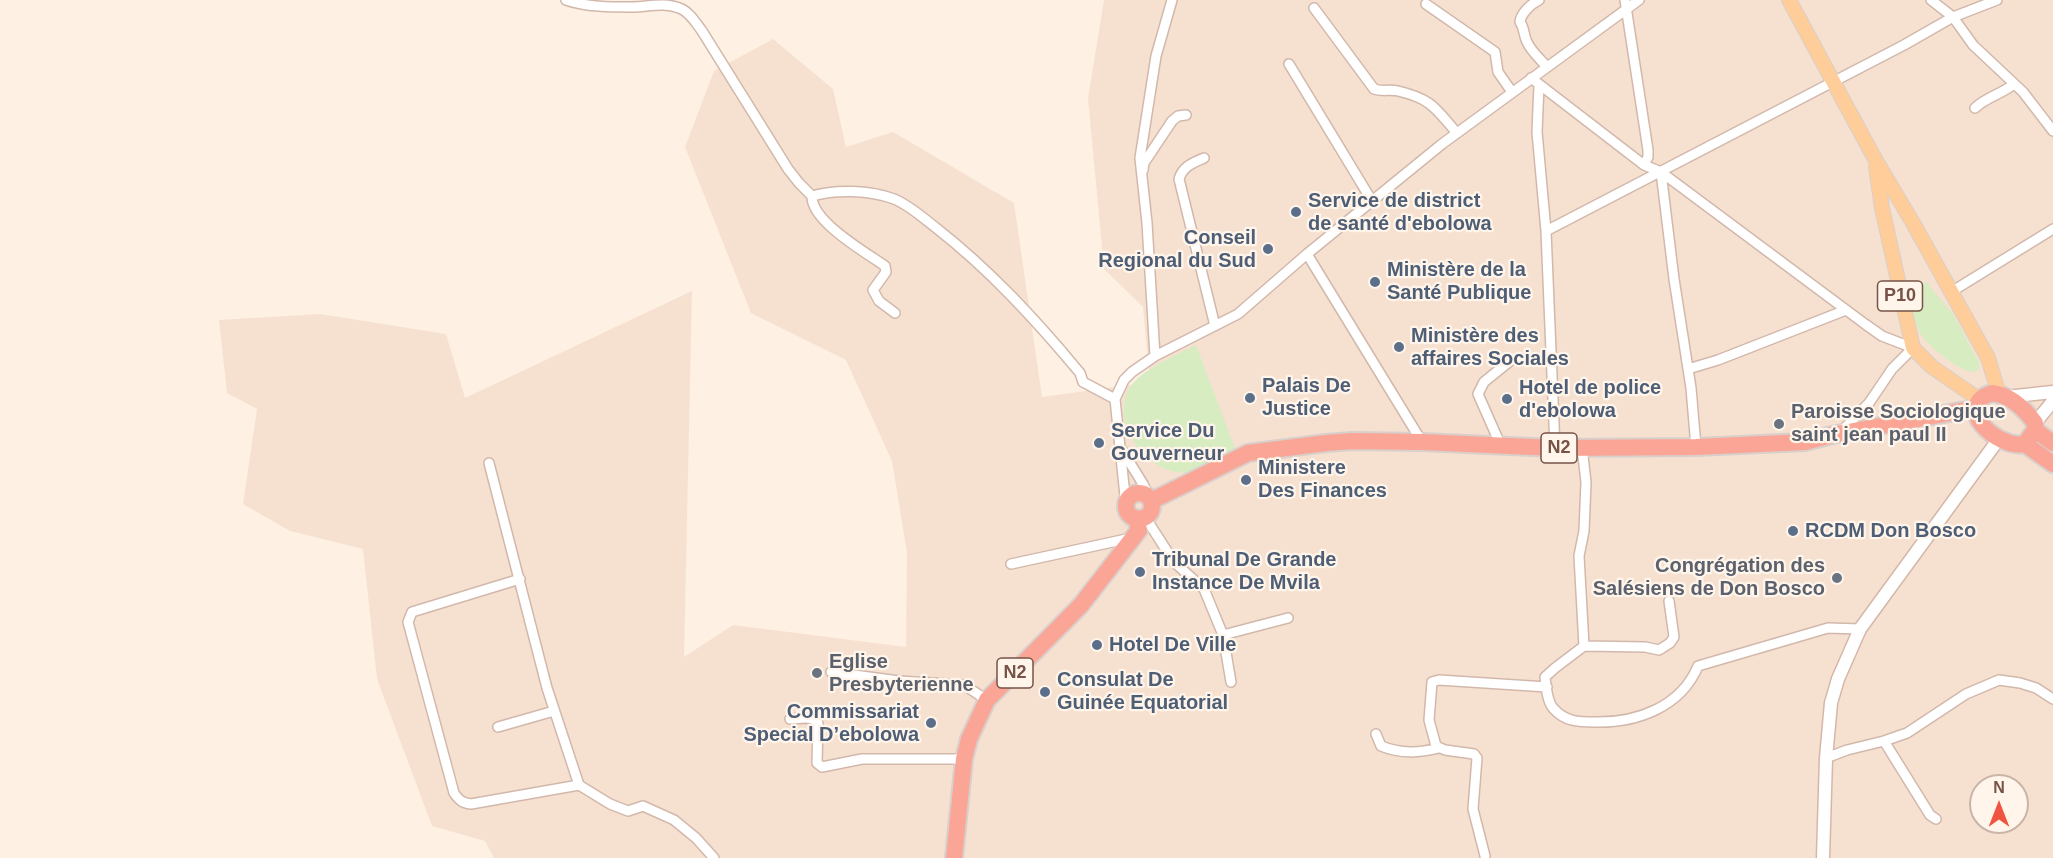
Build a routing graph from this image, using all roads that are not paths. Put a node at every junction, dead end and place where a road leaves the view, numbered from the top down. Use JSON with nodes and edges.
{"nodes":[{"id":1,"x":566,"y":0,"type":"edge"},
{"id":2,"x":1172,"y":0,"type":"edge"},
{"id":3,"x":1539,"y":0,"type":"edge"},
{"id":4,"x":1639,"y":0,"type":"edge"},
{"id":5,"x":1789,"y":0,"type":"edge"},
{"id":6,"x":1931,"y":0,"type":"edge"},
{"id":7,"x":1997,"y":0,"type":"edge"},
{"id":8,"x":579,"y":2,"type":"edge"},
{"id":9,"x":1426,"y":4,"type":"dead end"},
{"id":10,"x":1626,"y":5,"type":"edge"},
{"id":11,"x":1314,"y":8,"type":"dead end"},
{"id":12,"x":1953,"y":17,"type":"junction"},
{"id":13,"x":1289,"y":64,"type":"dead end"},
{"id":14,"x":1547,"y":67,"type":"junction"},
{"id":15,"x":1531,"y":78,"type":"junction"},
{"id":16,"x":1833,"y":81,"type":"junction"},
{"id":17,"x":2014,"y":84,"type":"junction"},
{"id":18,"x":1539,"y":85,"type":"junction"},
{"id":19,"x":1512,"y":92,"type":"junction"},
{"id":20,"x":1975,"y":108,"type":"dead end"},
{"id":21,"x":1186,"y":115,"type":"dead end"},
{"id":22,"x":2053,"y":131,"type":"edge"},
{"id":23,"x":1457,"y":133,"type":"junction"},
{"id":24,"x":1204,"y":158,"type":"dead end"},
{"id":25,"x":1875,"y":159,"type":"junction"},
{"id":26,"x":1644,"y":165,"type":"junction"},
{"id":27,"x":1661,"y":172,"type":"junction"},
{"id":28,"x":1141,"y":181,"type":"junction"},
{"id":29,"x":812,"y":196,"type":"junction"},
{"id":30,"x":1372,"y":201,"type":"junction"},
{"id":31,"x":2053,"y":229,"type":"edge"},
{"id":32,"x":1546,"y":231,"type":"junction"},
{"id":33,"x":1306,"y":254,"type":"junction"},
{"id":34,"x":1951,"y":292,"type":"junction"},
{"id":35,"x":1846,"y":310,"type":"junction"},
{"id":36,"x":895,"y":313,"type":"dead end"},
{"id":37,"x":1215,"y":326,"type":"junction"},
{"id":38,"x":1912,"y":348,"type":"junction"},
{"id":39,"x":1155,"y":356,"type":"junction"},
{"id":40,"x":1510,"y":362,"type":"dead end"},
{"id":41,"x":1688,"y":369,"type":"junction"},
{"id":42,"x":2051,"y":392,"type":"edge"},
{"id":43,"x":2002,"y":395,"type":"junction"},
{"id":44,"x":1115,"y":399,"type":"junction"},
{"id":45,"x":1978,"y":404,"type":"junction"},
{"id":46,"x":2035,"y":426,"type":"junction"},
{"id":47,"x":1839,"y":433,"type":"junction"},
{"id":48,"x":1998,"y":440,"type":"junction"},
{"id":49,"x":1422,"y":442,"type":"junction"},
{"id":50,"x":2053,"y":443,"type":"edge"},
{"id":51,"x":2025,"y":444,"type":"junction"},
{"id":52,"x":1501,"y":446,"type":"junction"},
{"id":53,"x":1696,"y":447,"type":"junction"},
{"id":54,"x":1555,"y":448,"type":"junction"},
{"id":55,"x":1582,"y":448,"type":"junction"},
{"id":56,"x":1122,"y":450,"type":"junction"},
{"id":57,"x":489,"y":463,"type":"dead end"},
{"id":58,"x":2053,"y":464,"type":"edge"},
{"id":59,"x":1150,"y":499,"type":"junction"},
{"id":60,"x":1128,"y":501,"type":"junction"},
{"id":61,"x":1141,"y":517,"type":"junction"},
{"id":62,"x":1133,"y":537,"type":"junction"},
{"id":63,"x":1011,"y":564,"type":"dead end"},
{"id":64,"x":520,"y":579,"type":"junction"},
{"id":65,"x":1669,"y":601,"type":"dead end"},
{"id":66,"x":1288,"y":618,"type":"dead end"},
{"id":67,"x":1860,"y":629,"type":"junction"},
{"id":68,"x":1223,"y":635,"type":"junction"},
{"id":69,"x":1584,"y":646,"type":"junction"},
{"id":70,"x":831,"y":672,"type":"dead end"},
{"id":71,"x":1231,"y":682,"type":"dead end"},
{"id":72,"x":1546,"y":687,"type":"junction"},
{"id":73,"x":2053,"y":699,"type":"edge"},
{"id":74,"x":987,"y":700,"type":"junction"},
{"id":75,"x":554,"y":711,"type":"junction"},
{"id":76,"x":790,"y":719,"type":"dead end"},
{"id":77,"x":498,"y":727,"type":"dead end"},
{"id":78,"x":1376,"y":734,"type":"dead end"},
{"id":79,"x":1884,"y":741,"type":"junction"},
{"id":80,"x":1439,"y":748,"type":"junction"},
{"id":81,"x":1826,"y":758,"type":"junction"},
{"id":82,"x":964,"y":759,"type":"junction"},
{"id":83,"x":579,"y":785,"type":"junction"},
{"id":84,"x":1936,"y":819,"type":"dead end"},
{"id":85,"x":1485,"y":856,"type":"dead end"},
{"id":86,"x":714,"y":858,"type":"edge"},
{"id":87,"x":954,"y":858,"type":"edge"},
{"id":88,"x":1823,"y":858,"type":"edge"}],
"edges":[{"from":1,"to":8,"type":"street"},
{"from":2,"to":28,"type":"street"},
{"from":3,"to":14,"type":"street"},
{"from":4,"to":10,"type":"street"},
{"from":5,"to":16,"type":"main road","number":"P10"},
{"from":6,"to":12,"type":"street"},
{"from":7,"to":12,"type":"street"},
{"from":8,"to":29,"type":"street"},
{"from":9,"to":19,"type":"street"},
{"from":10,"to":14,"type":"street"},
{"from":10,"to":26,"type":"street"},
{"from":11,"to":23,"type":"street"},
{"from":12,"to":16,"type":"street"},
{"from":12,"to":17,"type":"street"},
{"from":13,"to":30,"type":"street"},
{"from":14,"to":15,"type":"street"},
{"from":15,"to":18,"type":"street"},
{"from":15,"to":19,"type":"street"},
{"from":16,"to":25,"type":"main road","number":"P10"},
{"from":16,"to":27,"type":"street"},
{"from":17,"to":20,"type":"street"},
{"from":17,"to":22,"type":"street"},
{"from":18,"to":26,"type":"street"},
{"from":18,"to":32,"type":"street"},
{"from":19,"to":23,"type":"street"},
{"from":21,"to":28,"type":"street"},
{"from":23,"to":30,"type":"street"},
{"from":24,"to":37,"type":"street"},
{"from":25,"to":34,"type":"main road","number":"P10"},
{"from":25,"to":38,"type":"main road","number":"P10"},
{"from":26,"to":27,"type":"street"},
{"from":27,"to":32,"type":"street"},
{"from":27,"to":35,"type":"street"},
{"from":27,"to":41,"type":"street"},
{"from":28,"to":39,"type":"street"},
{"from":29,"to":36,"type":"street"},
{"from":29,"to":44,"type":"street"},
{"from":30,"to":33,"type":"street"},
{"from":31,"to":34,"type":"street"},
{"from":32,"to":54,"type":"street"},
{"from":33,"to":37,"type":"street"},
{"from":33,"to":49,"type":"street"},
{"from":34,"to":43,"type":"main road","number":"P10"},
{"from":35,"to":38,"type":"street"},
{"from":35,"to":41,"type":"street"},
{"from":37,"to":39,"type":"street"},
{"from":38,"to":45,"type":"main road"},
{"from":38,"to":47,"type":"street"},
{"from":39,"to":44,"type":"street"},
{"from":40,"to":52,"type":"street"},
{"from":41,"to":53,"type":"street"},
{"from":42,"to":43,"type":"main road"},
{"from":42,"to":46,"type":"main road"},
{"from":43,"to":45,"type":"highway"},
{"from":43,"to":46,"type":"highway"},
{"from":44,"to":56,"type":"street"},
{"from":45,"to":47,"type":"highway","number":"N2"},
{"from":45,"to":48,"type":"highway"},
{"from":46,"to":50,"type":"highway"},
{"from":46,"to":51,"type":"highway"},
{"from":47,"to":53,"type":"highway","number":"N2"},
{"from":48,"to":51,"type":"highway"},
{"from":48,"to":67,"type":"main road"},
{"from":49,"to":52,"type":"highway","number":"N2"},
{"from":49,"to":59,"type":"highway","number":"N2"},
{"from":51,"to":58,"type":"highway"},
{"from":52,"to":54,"type":"highway","number":"N2"},
{"from":53,"to":55,"type":"highway","number":"N2"},
{"from":54,"to":55,"type":"highway","number":"N2"},
{"from":55,"to":69,"type":"street"},
{"from":56,"to":59,"type":"street"},
{"from":56,"to":60,"type":"street"},
{"from":57,"to":64,"type":"street"},
{"from":59,"to":60,"type":"highway","number":"N2"},
{"from":59,"to":61,"type":"highway","number":"N2"},
{"from":60,"to":61,"type":"highway"},
{"from":61,"to":62,"type":"highway","number":"N2"},
{"from":61,"to":68,"type":"street"},
{"from":62,"to":63,"type":"street"},
{"from":62,"to":74,"type":"highway","number":"N2"},
{"from":64,"to":75,"type":"street"},
{"from":64,"to":83,"type":"street"},
{"from":65,"to":69,"type":"street"},
{"from":66,"to":68,"type":"street"},
{"from":67,"to":72,"type":"street"},
{"from":67,"to":81,"type":"main road"},
{"from":68,"to":71,"type":"street"},
{"from":69,"to":72,"type":"street"},
{"from":70,"to":74,"type":"street"},
{"from":72,"to":80,"type":"street"},
{"from":73,"to":79,"type":"street"},
{"from":74,"to":82,"type":"highway","number":"N2"},
{"from":75,"to":77,"type":"street"},
{"from":75,"to":83,"type":"street"},
{"from":76,"to":82,"type":"street"},
{"from":78,"to":80,"type":"street"},
{"from":79,"to":81,"type":"street"},
{"from":79,"to":84,"type":"street"},
{"from":80,"to":85,"type":"street"},
{"from":81,"to":88,"type":"main road"},
{"from":82,"to":87,"type":"highway","number":"N2"},
{"from":83,"to":86,"type":"street"}]}
